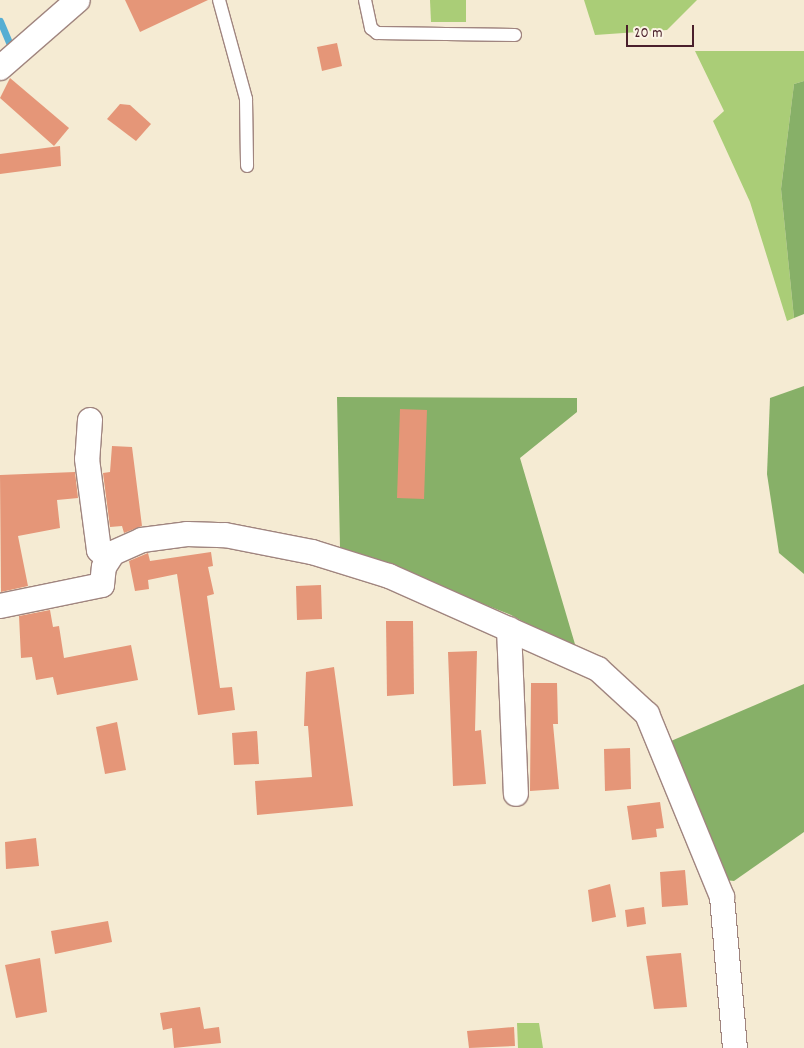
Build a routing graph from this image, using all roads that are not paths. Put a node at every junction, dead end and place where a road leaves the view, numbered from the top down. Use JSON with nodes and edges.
{"nodes":[{"id":1,"x":78,"y":0,"type":"edge"},
{"id":2,"x":219,"y":0,"type":"edge"},
{"id":3,"x":365,"y":0,"type":"edge"},
{"id":4,"x":515,"y":35,"type":"dead end"},
{"id":5,"x":0,"y":68,"type":"edge"},
{"id":6,"x":247,"y":166,"type":"dead end"},
{"id":7,"x":90,"y":420,"type":"dead end"},
{"id":8,"x":108,"y":559,"type":"junction"},
{"id":9,"x":0,"y":606,"type":"edge"},
{"id":10,"x":509,"y":629,"type":"junction"},
{"id":11,"x":516,"y":794,"type":"dead end"},
{"id":12,"x":735,"y":1048,"type":"edge"}],
"edges":[{"from":1,"to":5,"type":"street"},
{"from":2,"to":6,"type":"lane"},
{"from":3,"to":4,"type":"lane"},
{"from":7,"to":8,"type":"street"},
{"from":8,"to":9,"type":"street"},
{"from":8,"to":10,"type":"street"},
{"from":10,"to":11,"type":"street"},
{"from":10,"to":12,"type":"street"}]}
